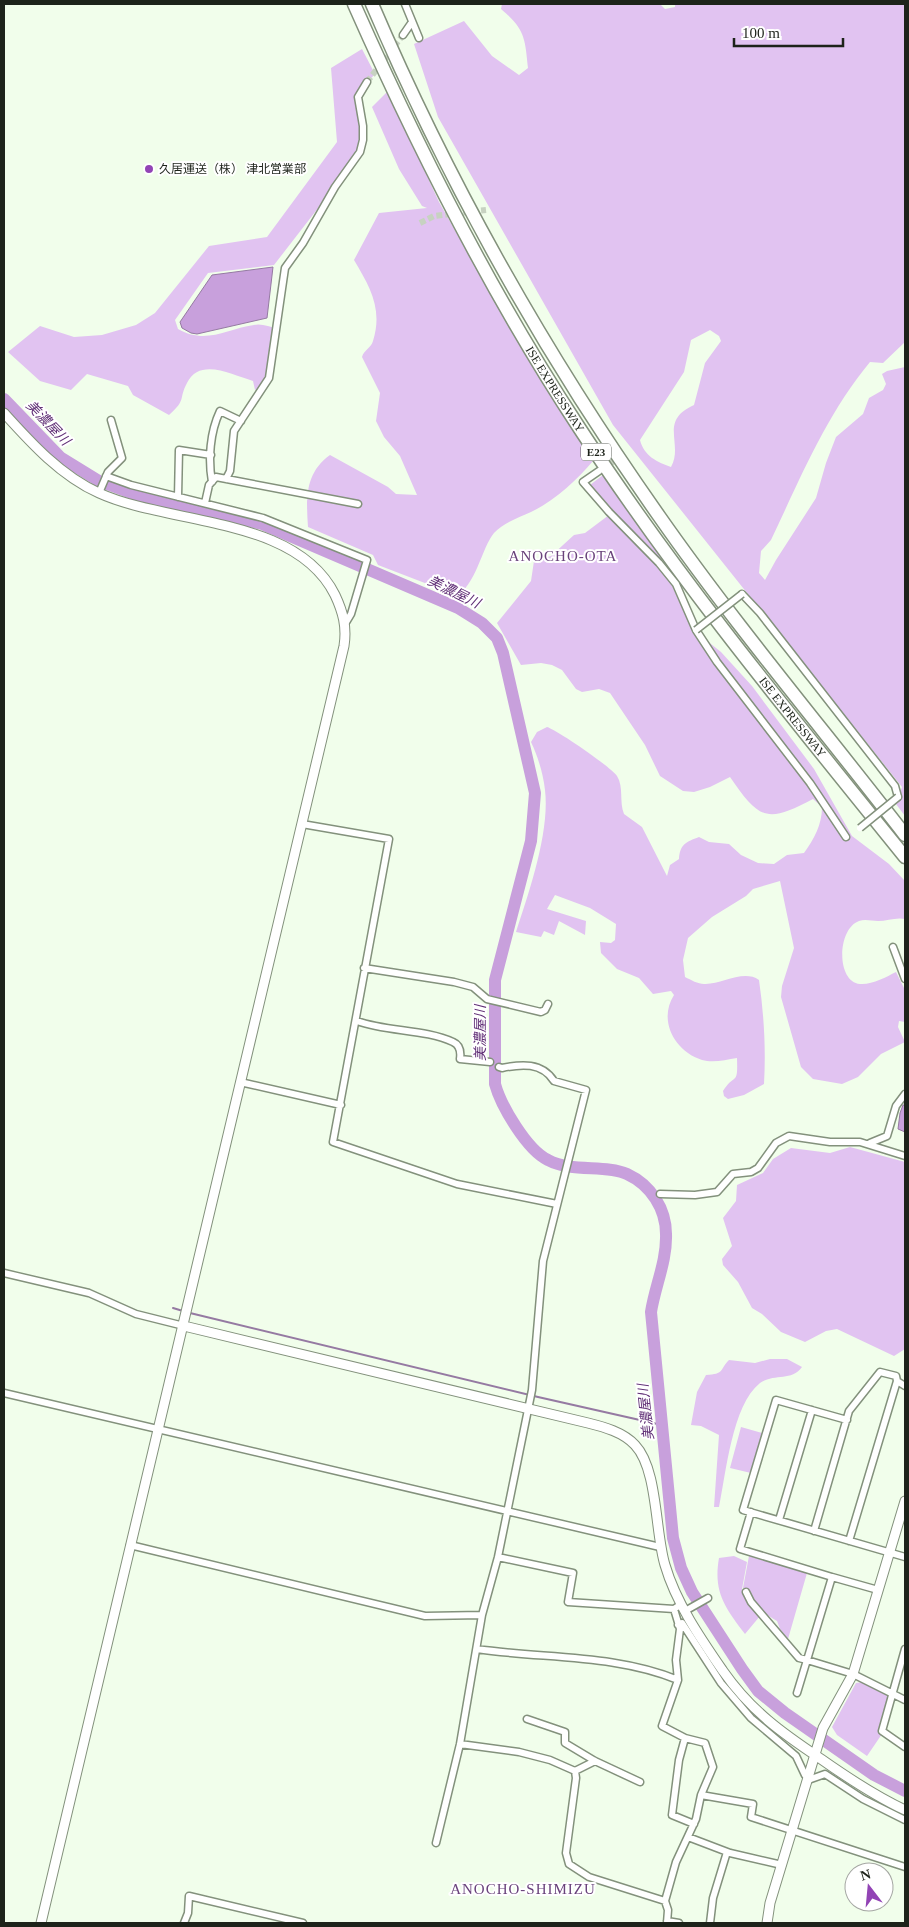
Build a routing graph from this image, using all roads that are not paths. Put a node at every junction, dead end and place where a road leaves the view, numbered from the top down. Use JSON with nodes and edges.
{"nodes":[{"id":1,"x":354,"y":4,"type":"edge"},
{"id":2,"x":372,"y":4,"type":"edge"},
{"id":3,"x":405,"y":4,"type":"edge"},
{"id":4,"x":412,"y":22,"type":"junction"},
{"id":5,"x":403,"y":34,"type":"tunnel mouth"},
{"id":6,"x":419,"y":38,"type":"dead end"},
{"id":7,"x":367,"y":82,"type":"tunnel mouth"},
{"id":8,"x":4,"y":412,"type":"edge"},
{"id":9,"x":111,"y":420,"type":"dead end"},
{"id":10,"x":241,"y":421,"type":"junction"},
{"id":11,"x":211,"y":455,"type":"junction"},
{"id":12,"x":599,"y":471,"type":"tunnel mouth"},
{"id":13,"x":106,"y":477,"type":"junction"},
{"id":14,"x":226,"y":479,"type":"junction"},
{"id":15,"x":212,"y":482,"type":"junction"},
{"id":16,"x":99,"y":491,"type":"junction"},
{"id":17,"x":178,"y":497,"type":"junction"},
{"id":18,"x":205,"y":503,"type":"junction"},
{"id":19,"x":358,"y":504,"type":"dead end"},
{"id":20,"x":345,"y":624,"type":"junction"},
{"id":21,"x":696,"y":630,"type":"junction"},
{"id":22,"x":302,"y":824,"type":"junction"},
{"id":23,"x":860,"y":828,"type":"dead end"},
{"id":24,"x":905,"y":835,"type":"edge"},
{"id":25,"x":846,"y":837,"type":"dead end"},
{"id":26,"x":905,"y":857,"type":"edge"},
{"id":27,"x":893,"y":947,"type":"dead end"},
{"id":28,"x":364,"y":968,"type":"junction"},
{"id":29,"x":905,"y":979,"type":"edge"},
{"id":30,"x":548,"y":1004,"type":"dead end"},
{"id":31,"x":357,"y":1020,"type":"junction"},
{"id":32,"x":490,"y":1062,"type":"dead end"},
{"id":33,"x":499,"y":1067,"type":"dead end"},
{"id":34,"x":240,"y":1082,"type":"junction"},
{"id":35,"x":905,"y":1095,"type":"edge"},
{"id":36,"x":341,"y":1105,"type":"junction"},
{"id":37,"x":870,"y":1144,"type":"junction"},
{"id":38,"x":905,"y":1156,"type":"edge"},
{"id":39,"x":660,"y":1194,"type":"dead end"},
{"id":40,"x":557,"y":1204,"type":"junction"},
{"id":41,"x":4,"y":1273,"type":"edge"},
{"id":42,"x":184,"y":1326,"type":"junction"},
{"id":43,"x":897,"y":1381,"type":"junction"},
{"id":44,"x":905,"y":1386,"type":"edge"},
{"id":45,"x":4,"y":1394,"type":"edge"},
{"id":46,"x":527,"y":1409,"type":"junction"},
{"id":47,"x":812,"y":1410,"type":"junction"},
{"id":48,"x":847,"y":1420,"type":"junction"},
{"id":49,"x":158,"y":1430,"type":"junction"},
{"id":50,"x":905,"y":1501,"type":"edge"},
{"id":51,"x":508,"y":1511,"type":"junction"},
{"id":52,"x":751,"y":1512,"type":"junction"},
{"id":53,"x":779,"y":1520,"type":"junction"},
{"id":54,"x":814,"y":1531,"type":"junction"},
{"id":55,"x":849,"y":1541,"type":"junction"},
{"id":56,"x":130,"y":1545,"type":"junction"},
{"id":57,"x":660,"y":1547,"type":"junction"},
{"id":58,"x":890,"y":1553,"type":"junction"},
{"id":59,"x":498,"y":1557,"type":"junction"},
{"id":60,"x":905,"y":1557,"type":"edge"},
{"id":61,"x":832,"y":1577,"type":"junction"},
{"id":62,"x":878,"y":1590,"type":"junction"},
{"id":63,"x":746,"y":1592,"type":"dead end"},
{"id":64,"x":708,"y":1598,"type":"dead end"},
{"id":65,"x":683,"y":1608,"type":"junction"},
{"id":66,"x":482,"y":1615,"type":"junction"},
{"id":67,"x":678,"y":1625,"type":"junction"},
{"id":68,"x":477,"y":1649,"type":"junction"},
{"id":69,"x":905,"y":1649,"type":"edge"},
{"id":70,"x":807,"y":1660,"type":"junction"},
{"id":71,"x":853,"y":1674,"type":"junction"},
{"id":72,"x":678,"y":1680,"type":"junction"},
{"id":73,"x":892,"y":1692,"type":"junction"},
{"id":74,"x":797,"y":1693,"type":"dead end"},
{"id":75,"x":905,"y":1700,"type":"edge"},
{"id":76,"x":527,"y":1719,"type":"dead end"},
{"id":77,"x":685,"y":1738,"type":"junction"},
{"id":78,"x":460,"y":1744,"type":"junction"},
{"id":79,"x":905,"y":1747,"type":"edge"},
{"id":80,"x":815,"y":1750,"type":"junction"},
{"id":81,"x":595,"y":1761,"type":"junction"},
{"id":82,"x":575,"y":1771,"type":"junction"},
{"id":83,"x":808,"y":1778,"type":"junction"},
{"id":84,"x":640,"y":1782,"type":"dead end"},
{"id":85,"x":701,"y":1796,"type":"junction"},
{"id":86,"x":905,"y":1810,"type":"edge"},
{"id":87,"x":905,"y":1820,"type":"edge"},
{"id":88,"x":694,"y":1824,"type":"junction"},
{"id":89,"x":792,"y":1831,"type":"junction"},
{"id":90,"x":688,"y":1837,"type":"junction"},
{"id":91,"x":436,"y":1843,"type":"dead end"},
{"id":92,"x":728,"y":1852,"type":"junction"},
{"id":93,"x":782,"y":1865,"type":"junction"},
{"id":94,"x":905,"y":1867,"type":"edge"},
{"id":95,"x":665,"y":1901,"type":"junction"},
{"id":96,"x":667,"y":1922,"type":"edge"},
{"id":97,"x":41,"y":1923,"type":"edge"},
{"id":98,"x":184,"y":1923,"type":"edge"},
{"id":99,"x":303,"y":1923,"type":"edge"},
{"id":100,"x":679,"y":1923,"type":"edge"},
{"id":101,"x":710,"y":1923,"type":"edge"},
{"id":102,"x":767,"y":1923,"type":"edge"}],
"edges":[{"from":1,"to":26,"type":"highway","name":"ISE EXPRESSWAY","number":"E23"},
{"from":2,"to":24,"type":"highway","name":"ISE EXPRESSWAY","number":"E23"},
{"from":3,"to":4,"type":"street"},
{"from":4,"to":5,"type":"street"},
{"from":4,"to":6,"type":"street"},
{"from":7,"to":10,"type":"street"},
{"from":8,"to":16,"type":"street"},
{"from":9,"to":13,"type":"street"},
{"from":10,"to":11,"type":"street"},
{"from":10,"to":14,"type":"street"},
{"from":11,"to":15,"type":"street"},
{"from":11,"to":17,"type":"street"},
{"from":12,"to":21,"type":"street"},
{"from":13,"to":16,"type":"street"},
{"from":13,"to":17,"type":"street"},
{"from":14,"to":15,"type":"street"},
{"from":14,"to":19,"type":"street"},
{"from":15,"to":18,"type":"street"},
{"from":16,"to":20,"type":"street"},
{"from":17,"to":18,"type":"street"},
{"from":18,"to":20,"type":"street"},
{"from":20,"to":22,"type":"street"},
{"from":21,"to":23,"type":"street","bridge":true},
{"from":21,"to":25,"type":"street"},
{"from":22,"to":28,"type":"street"},
{"from":22,"to":34,"type":"street"},
{"from":27,"to":29,"type":"street"},
{"from":28,"to":30,"type":"street"},
{"from":28,"to":31,"type":"street"},
{"from":31,"to":32,"type":"street"},
{"from":31,"to":36,"type":"street"},
{"from":33,"to":40,"type":"street"},
{"from":34,"to":36,"type":"street"},
{"from":34,"to":42,"type":"street"},
{"from":35,"to":37,"type":"street"},
{"from":36,"to":40,"type":"street"},
{"from":37,"to":38,"type":"street"},
{"from":37,"to":39,"type":"street"},
{"from":40,"to":46,"type":"street"},
{"from":41,"to":42,"type":"street"},
{"from":42,"to":46,"type":"street"},
{"from":42,"to":49,"type":"street"},
{"from":43,"to":44,"type":"street"},
{"from":43,"to":48,"type":"street"},
{"from":43,"to":55,"type":"street"},
{"from":45,"to":49,"type":"street"},
{"from":46,"to":51,"type":"street"},
{"from":46,"to":57,"type":"street"},
{"from":47,"to":48,"type":"street"},
{"from":47,"to":52,"type":"street"},
{"from":47,"to":53,"type":"street"},
{"from":48,"to":54,"type":"street"},
{"from":49,"to":51,"type":"street"},
{"from":49,"to":56,"type":"street"},
{"from":50,"to":58,"type":"street"},
{"from":51,"to":57,"type":"street"},
{"from":51,"to":59,"type":"street"},
{"from":52,"to":53,"type":"street"},
{"from":52,"to":61,"type":"street"},
{"from":53,"to":54,"type":"street"},
{"from":54,"to":55,"type":"street"},
{"from":55,"to":58,"type":"street"},
{"from":56,"to":66,"type":"street"},
{"from":56,"to":97,"type":"street"},
{"from":57,"to":65,"type":"street"},
{"from":58,"to":60,"type":"street"},
{"from":58,"to":62,"type":"street"},
{"from":59,"to":65,"type":"street"},
{"from":59,"to":66,"type":"street"},
{"from":61,"to":62,"type":"street"},
{"from":61,"to":70,"type":"street"},
{"from":62,"to":71,"type":"street"},
{"from":63,"to":70,"type":"street"},
{"from":64,"to":65,"type":"street"},
{"from":65,"to":67,"type":"street"},
{"from":65,"to":80,"type":"street"},
{"from":66,"to":68,"type":"street"},
{"from":67,"to":72,"type":"street"},
{"from":67,"to":83,"type":"street"},
{"from":68,"to":72,"type":"street"},
{"from":68,"to":78,"type":"street"},
{"from":69,"to":73,"type":"street"},
{"from":70,"to":71,"type":"street"},
{"from":70,"to":74,"type":"street"},
{"from":71,"to":73,"type":"street"},
{"from":71,"to":80,"type":"street"},
{"from":72,"to":77,"type":"street"},
{"from":73,"to":75,"type":"street"},
{"from":73,"to":79,"type":"street"},
{"from":76,"to":81,"type":"street"},
{"from":77,"to":85,"type":"street"},
{"from":77,"to":88,"type":"street"},
{"from":78,"to":82,"type":"street"},
{"from":78,"to":91,"type":"street"},
{"from":80,"to":83,"type":"street"},
{"from":80,"to":86,"type":"street"},
{"from":81,"to":82,"type":"street"},
{"from":81,"to":84,"type":"street"},
{"from":82,"to":95,"type":"street"},
{"from":83,"to":87,"type":"street"},
{"from":83,"to":89,"type":"street"},
{"from":85,"to":88,"type":"street"},
{"from":85,"to":89,"type":"street"},
{"from":88,"to":90,"type":"street"},
{"from":89,"to":93,"type":"street"},
{"from":89,"to":94,"type":"street"},
{"from":90,"to":92,"type":"street"},
{"from":90,"to":95,"type":"street"},
{"from":92,"to":93,"type":"street"},
{"from":92,"to":101,"type":"street"},
{"from":93,"to":102,"type":"street"},
{"from":95,"to":96,"type":"street"},
{"from":96,"to":100,"type":"street"},
{"from":98,"to":99,"type":"street"}]}
